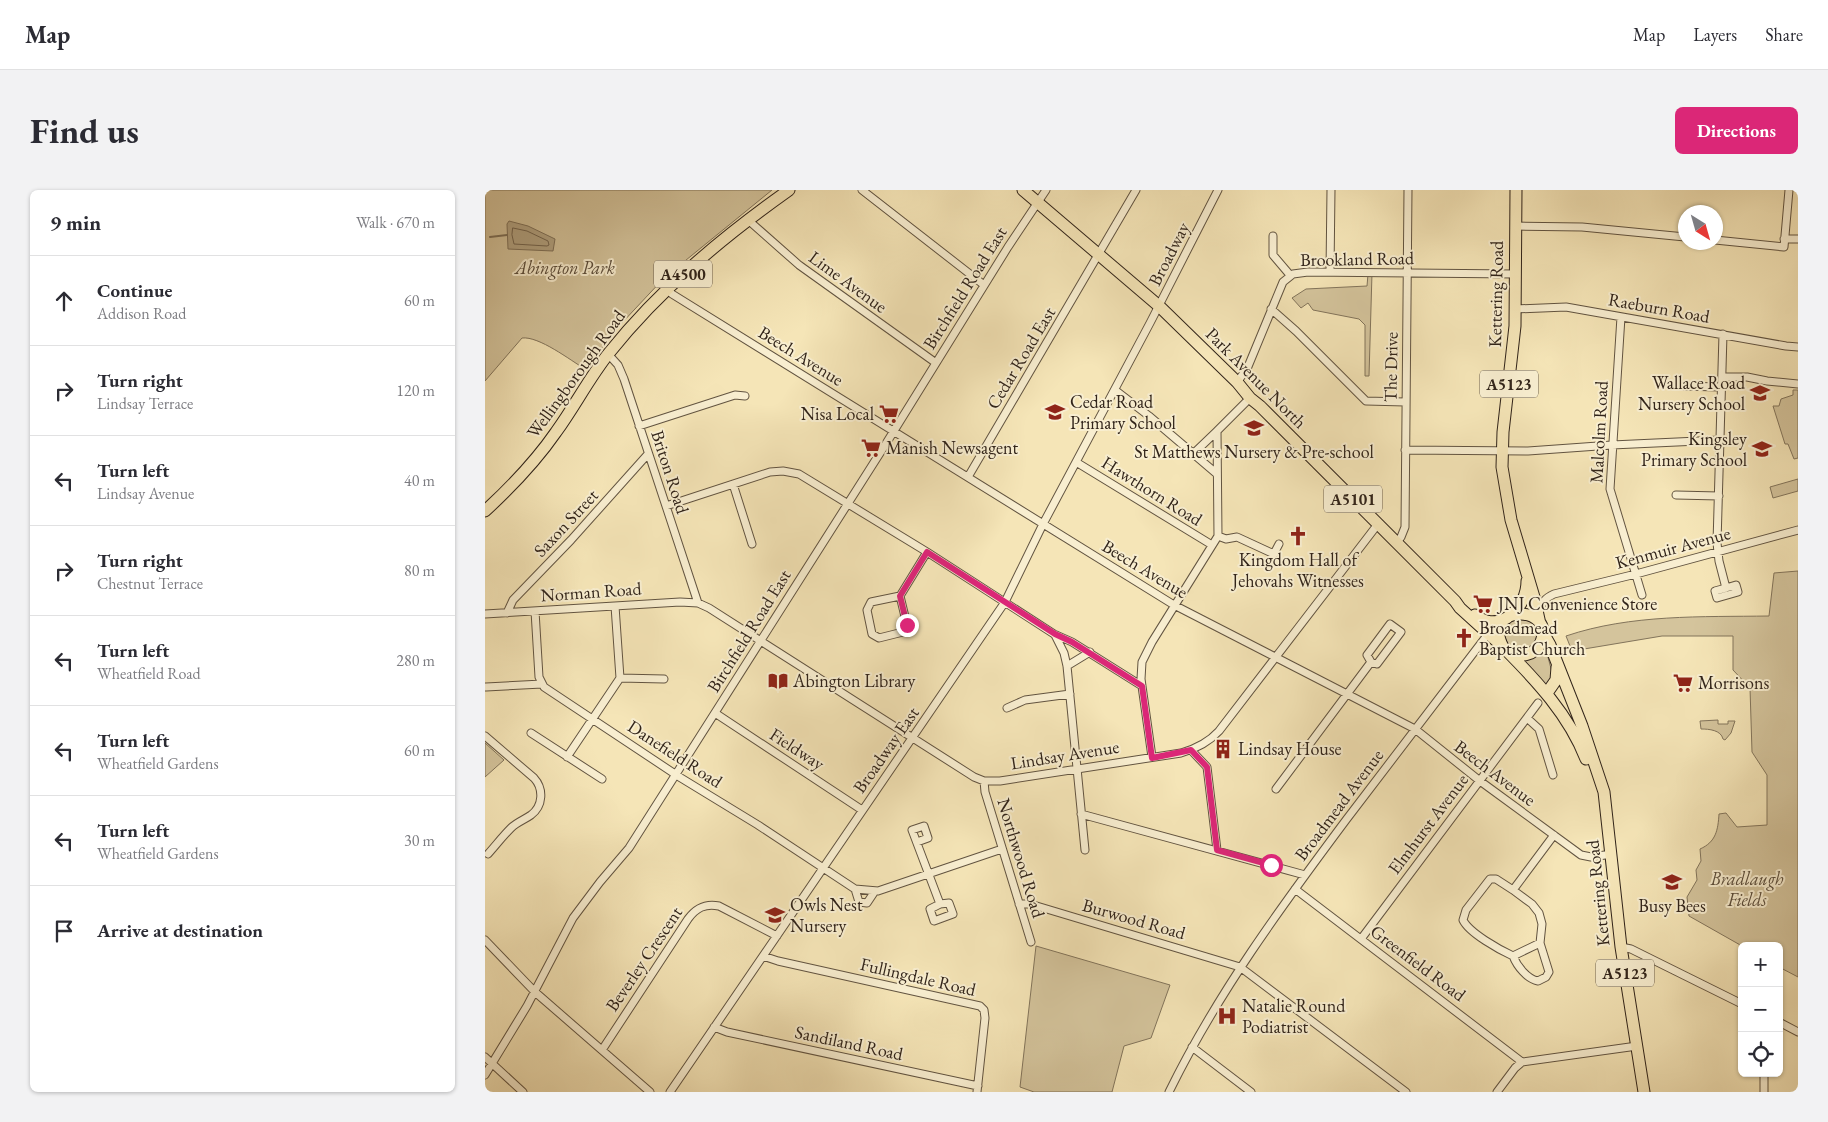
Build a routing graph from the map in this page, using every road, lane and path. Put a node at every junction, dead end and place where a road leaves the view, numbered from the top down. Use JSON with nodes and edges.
{"nodes":[{"id":1,"x":781,"y":190,"type":"edge"},
{"id":2,"x":789,"y":190,"type":"edge"},
{"id":3,"x":862,"y":190,"type":"edge"},
{"id":4,"x":1023,"y":190,"type":"edge"},
{"id":5,"x":1046,"y":190,"type":"edge"},
{"id":6,"x":1137,"y":190,"type":"edge"},
{"id":7,"x":1218,"y":190,"type":"edge"},
{"id":8,"x":1331,"y":190,"type":"edge"},
{"id":9,"x":1407,"y":190,"type":"edge"},
{"id":10,"x":1516,"y":190,"type":"edge"},
{"id":11,"x":1789,"y":190,"type":"edge"},
{"id":12,"x":1037,"y":202,"type":"junction"},
{"id":13,"x":768,"y":205,"type":"junction"},
{"id":14,"x":748,"y":220,"type":"junction"},
{"id":15,"x":1515,"y":226,"type":"junction"},
{"id":16,"x":1273,"y":236,"type":"dead end"},
{"id":17,"x":1678,"y":236,"type":"edge"},
{"id":18,"x":1784,"y":239,"type":"junction"},
{"id":19,"x":1798,"y":240,"type":"edge"},
{"id":20,"x":1723,"y":241,"type":"edge"},
{"id":21,"x":1100,"y":255,"type":"junction"},
{"id":22,"x":1330,"y":272,"type":"junction"},
{"id":23,"x":1407,"y":273,"type":"junction"},
{"id":24,"x":1515,"y":274,"type":"junction"},
{"id":25,"x":1290,"y":275,"type":"junction"},
{"id":26,"x":984,"y":285,"type":"junction"},
{"id":27,"x":667,"y":289,"type":"junction"},
{"id":28,"x":1159,"y":306,"type":"junction"},
{"id":29,"x":1271,"y":309,"type":"junction"},
{"id":30,"x":1515,"y":309,"type":"junction"},
{"id":31,"x":1621,"y":317,"type":"junction"},
{"id":32,"x":1723,"y":334,"type":"junction"},
{"id":33,"x":1798,"y":347,"type":"edge"},
{"id":34,"x":608,"y":354,"type":"junction"},
{"id":35,"x":936,"y":363,"type":"junction"},
{"id":36,"x":1722,"y":377,"type":"junction"},
{"id":37,"x":1237,"y":382,"type":"junction"},
{"id":38,"x":1798,"y":384,"type":"edge"},
{"id":39,"x":1678,"y":386,"type":"dead end"},
{"id":40,"x":1721,"y":387,"type":"junction"},
{"id":41,"x":1115,"y":390,"type":"junction"},
{"id":42,"x":745,"y":396,"type":"dead end"},
{"id":43,"x":1249,"y":398,"type":"junction"},
{"id":44,"x":1405,"y":402,"type":"junction"},
{"id":45,"x":639,"y":426,"type":"junction"},
{"id":46,"x":894,"y":431,"type":"junction"},
{"id":47,"x":1217,"y":431,"type":"junction"},
{"id":48,"x":1721,"y":440,"type":"junction"},
{"id":49,"x":1612,"y":445,"type":"junction"},
{"id":50,"x":1405,"y":450,"type":"junction"},
{"id":51,"x":1502,"y":451,"type":"junction"},
{"id":52,"x":649,"y":454,"type":"junction"},
{"id":53,"x":1193,"y":454,"type":"junction"},
{"id":54,"x":1076,"y":462,"type":"junction"},
{"id":55,"x":1217,"y":474,"type":"junction"},
{"id":56,"x":968,"y":477,"type":"junction"},
{"id":57,"x":733,"y":484,"type":"junction"},
{"id":58,"x":1676,"y":495,"type":"dead end"},
{"id":59,"x":1719,"y":496,"type":"junction"},
{"id":60,"x":848,"y":503,"type":"junction"},
{"id":61,"x":666,"y":506,"type":"junction"},
{"id":62,"x":485,"y":511,"type":"edge"},
{"id":63,"x":1043,"y":524,"type":"junction"},
{"id":64,"x":1379,"y":524,"type":"junction"},
{"id":65,"x":1798,"y":530,"type":"edge"},
{"id":66,"x":1218,"y":536,"type":"junction"},
{"id":67,"x":1397,"y":542,"type":"junction"},
{"id":68,"x":752,"y":544,"type":"dead end"},
{"id":69,"x":1279,"y":544,"type":"dead end"},
{"id":70,"x":1212,"y":545,"type":"junction"},
{"id":71,"x":927,"y":552,"type":"junction"},
{"id":72,"x":1718,"y":552,"type":"junction"},
{"id":73,"x":1274,"y":554,"type":"junction"},
{"id":74,"x":1268,"y":565,"type":"dead end"},
{"id":75,"x":1636,"y":574,"type":"junction"},
{"id":76,"x":1528,"y":575,"type":"junction"},
{"id":77,"x":1726,"y":588,"type":"dead end"},
{"id":78,"x":1554,"y":594,"type":"junction"},
{"id":79,"x":1642,"y":595,"type":"dead end"},
{"id":80,"x":900,"y":596,"type":"junction"},
{"id":81,"x":1534,"y":597,"type":"junction"},
{"id":82,"x":1455,"y":601,"type":"junction"},
{"id":83,"x":1005,"y":602,"type":"junction"},
{"id":84,"x":698,"y":603,"type":"junction"},
{"id":85,"x":615,"y":606,"type":"junction"},
{"id":86,"x":1174,"y":606,"type":"junction"},
{"id":87,"x":535,"y":611,"type":"junction"},
{"id":88,"x":507,"y":613,"type":"junction"},
{"id":89,"x":485,"y":614,"type":"edge"},
{"id":90,"x":1509,"y":616,"type":"junction"},
{"id":91,"x":1540,"y":622,"type":"junction"},
{"id":92,"x":1055,"y":634,"type":"junction"},
{"id":93,"x":1488,"y":634,"type":"junction"},
{"id":94,"x":760,"y":641,"type":"junction"},
{"id":95,"x":1506,"y":650,"type":"junction"},
{"id":96,"x":1090,"y":652,"type":"junction"},
{"id":97,"x":1275,"y":657,"type":"junction"},
{"id":98,"x":1371,"y":662,"type":"junction"},
{"id":99,"x":1067,"y":666,"type":"junction"},
{"id":100,"x":1557,"y":666,"type":"junction"},
{"id":101,"x":621,"y":678,"type":"junction"},
{"id":102,"x":663,"y":679,"type":"dead end"},
{"id":103,"x":541,"y":684,"type":"junction"},
{"id":104,"x":1142,"y":686,"type":"junction"},
{"id":105,"x":486,"y":687,"type":"edge"},
{"id":106,"x":1547,"y":693,"type":"junction"},
{"id":107,"x":1070,"y":694,"type":"junction"},
{"id":108,"x":1347,"y":694,"type":"junction"},
{"id":109,"x":1538,"y":703,"type":"dead end"},
{"id":110,"x":1007,"y":708,"type":"dead end"},
{"id":111,"x":715,"y":713,"type":"junction"},
{"id":112,"x":1527,"y":718,"type":"junction"},
{"id":113,"x":593,"y":719,"type":"junction"},
{"id":114,"x":1415,"y":729,"type":"junction"},
{"id":115,"x":531,"y":733,"type":"dead end"},
{"id":116,"x":485,"y":736,"type":"edge"},
{"id":117,"x":913,"y":738,"type":"junction"},
{"id":118,"x":1191,"y":750,"type":"junction"},
{"id":119,"x":567,"y":756,"type":"junction"},
{"id":120,"x":1152,"y":758,"type":"junction"},
{"id":121,"x":1077,"y":768,"type":"junction"},
{"id":122,"x":676,"y":774,"type":"junction"},
{"id":123,"x":1553,"y":775,"type":"dead end"},
{"id":124,"x":602,"y":779,"type":"dead end"},
{"id":125,"x":985,"y":781,"type":"junction"},
{"id":126,"x":1480,"y":781,"type":"junction"},
{"id":127,"x":1276,"y":789,"type":"dead end"},
{"id":128,"x":1606,"y":809,"type":"junction"},
{"id":129,"x":863,"y":810,"type":"junction"},
{"id":130,"x":1081,"y":814,"type":"junction"},
{"id":131,"x":1553,"y":835,"type":"junction"},
{"id":132,"x":917,"y":842,"type":"dead end"},
{"id":133,"x":1002,"y":849,"type":"junction"},
{"id":134,"x":1085,"y":850,"type":"dead end"},
{"id":135,"x":1217,"y":850,"type":"junction"},
{"id":136,"x":488,"y":854,"type":"dead end"},
{"id":137,"x":1612,"y":854,"type":"junction"},
{"id":138,"x":823,"y":868,"type":"junction"},
{"id":139,"x":927,"y":874,"type":"junction"},
{"id":140,"x":1305,"y":875,"type":"junction"},
{"id":141,"x":855,"y":889,"type":"junction"},
{"id":142,"x":1295,"y":889,"type":"junction"},
{"id":143,"x":1513,"y":890,"type":"junction"},
{"id":144,"x":875,"y":891,"type":"junction"},
{"id":145,"x":939,"y":904,"type":"dead end"},
{"id":146,"x":1019,"y":904,"type":"junction"},
{"id":147,"x":777,"y":936,"type":"junction"},
{"id":148,"x":1361,"y":939,"type":"junction"},
{"id":149,"x":485,"y":940,"type":"edge"},
{"id":150,"x":1031,"y":942,"type":"dead end"},
{"id":151,"x":1540,"y":943,"type":"junction"},
{"id":152,"x":1621,"y":947,"type":"junction"},
{"id":153,"x":763,"y":956,"type":"junction"},
{"id":154,"x":1513,"y":956,"type":"junction"},
{"id":155,"x":1240,"y":967,"type":"junction"},
{"id":156,"x":535,"y":992,"type":"junction"},
{"id":157,"x":1738,"y":1002,"type":"edge"},
{"id":158,"x":1783,"y":1024,"type":"edge"},
{"id":159,"x":714,"y":1027,"type":"junction"},
{"id":160,"x":1798,"y":1032,"type":"edge"},
{"id":161,"x":1637,"y":1046,"type":"junction"},
{"id":162,"x":1192,"y":1048,"type":"junction"},
{"id":163,"x":602,"y":1050,"type":"junction"},
{"id":164,"x":485,"y":1057,"type":"edge"},
{"id":165,"x":1522,"y":1062,"type":"junction"},
{"id":166,"x":492,"y":1064,"type":"junction"},
{"id":167,"x":485,"y":1075,"type":"edge"},
{"id":168,"x":1764,"y":1077,"type":"edge"},
{"id":169,"x":676,"y":1084,"type":"junction"},
{"id":170,"x":977,"y":1089,"type":"edge"},
{"id":171,"x":523,"y":1092,"type":"edge"},
{"id":172,"x":650,"y":1092,"type":"edge"},
{"id":173,"x":670,"y":1092,"type":"edge"},
{"id":174,"x":675,"y":1092,"type":"edge"},
{"id":175,"x":1169,"y":1092,"type":"edge"},
{"id":176,"x":1251,"y":1092,"type":"edge"},
{"id":177,"x":1406,"y":1092,"type":"edge"},
{"id":178,"x":1497,"y":1092,"type":"edge"},
{"id":179,"x":1643,"y":1092,"type":"edge"},
{"id":180,"x":1764,"y":1092,"type":"edge"}],
"edges":[{"from":1,"to":13,"type":"main road","name":"Wellingborough Road","number":"A4500"},
{"from":2,"to":13,"type":"main road","name":"Wellingborough Road","number":"A4500"},
{"from":3,"to":26,"type":"street"},
{"from":4,"to":12,"type":"main road","name":"Park Avenue North","number":"A5101"},
{"from":5,"to":12,"type":"street","name":"Birchfield Road East"},
{"from":6,"to":21,"type":"street","name":"Cedar Road East"},
{"from":7,"to":28,"type":"street","name":"Broadway"},
{"from":8,"to":22,"type":"street"},
{"from":9,"to":23,"type":"street","name":"The Drive"},
{"from":10,"to":15,"type":"main road","name":"Kettering Road","number":"A5123"},
{"from":11,"to":18,"type":"street"},
{"from":12,"to":21,"type":"main road","name":"Park Avenue North","number":"A5101"},
{"from":12,"to":26,"type":"street","name":"Birchfield Road East"},
{"from":13,"to":14,"type":"main road","name":"Wellingborough Road","number":"A4500"},
{"from":14,"to":27,"type":"main road","name":"Wellingborough Road","number":"A4500"},
{"from":14,"to":35,"type":"street","name":"Lime Avenue"},
{"from":15,"to":17,"type":"street"},
{"from":15,"to":24,"type":"main road","name":"Kettering Road","number":"A5123"},
{"from":16,"to":25,"type":"street"},
{"from":18,"to":19,"type":"street"},
{"from":18,"to":20,"type":"street"},
{"from":21,"to":28,"type":"main road","name":"Park Avenue North","number":"A5101"},
{"from":21,"to":56,"type":"street","name":"Cedar Road East"},
{"from":22,"to":23,"type":"street","name":"Brookland Road"},
{"from":22,"to":25,"type":"street","name":"Brookland Road"},
{"from":23,"to":24,"type":"street","name":"Brookland Road"},
{"from":23,"to":44,"type":"street","name":"The Drive"},
{"from":24,"to":30,"type":"main road","name":"Kettering Road","number":"A5123"},
{"from":25,"to":29,"type":"street","name":"Brookland Road"},
{"from":26,"to":35,"type":"street","name":"Birchfield Road East"},
{"from":27,"to":34,"type":"main road","name":"Wellingborough Road","number":"A4500"},
{"from":27,"to":46,"type":"street","name":"Beech Avenue"},
{"from":28,"to":37,"type":"main road","name":"Park Avenue North","number":"A5101"},
{"from":28,"to":41,"type":"street","name":"Broadway East"},
{"from":29,"to":37,"type":"street","name":"Brookland Road"},
{"from":29,"to":44,"type":"street"},
{"from":30,"to":31,"type":"street","name":"Raeburn Road"},
{"from":30,"to":51,"type":"main road","name":"Kettering Road","number":"A5123"},
{"from":31,"to":32,"type":"street","name":"Raeburn Road"},
{"from":31,"to":49,"type":"street","name":"Malcolm Road"},
{"from":32,"to":33,"type":"street","name":"Raeburn Road"},
{"from":32,"to":36,"type":"street"},
{"from":34,"to":45,"type":"street","name":"Briton Road"},
{"from":34,"to":62,"type":"main road","name":"Wellingborough Road","number":"A4500"},
{"from":35,"to":46,"type":"street","name":"Birchfield Road East"},
{"from":36,"to":38,"type":"street"},
{"from":36,"to":40,"type":"street"},
{"from":37,"to":43,"type":"main road","name":"Park Avenue North","number":"A5101"},
{"from":39,"to":40,"type":"street"},
{"from":40,"to":48,"type":"street"},
{"from":41,"to":53,"type":"street"},
{"from":41,"to":54,"type":"street","name":"Broadway East"},
{"from":42,"to":45,"type":"street"},
{"from":43,"to":47,"type":"street"},
{"from":43,"to":64,"type":"main road","name":"Park Avenue North","number":"A5101"},
{"from":44,"to":50,"type":"street","name":"The Drive"},
{"from":45,"to":52,"type":"street","name":"Briton Road"},
{"from":46,"to":56,"type":"street","name":"Beech Avenue"},
{"from":46,"to":60,"type":"street","name":"Birchfield Road East"},
{"from":47,"to":53,"type":"street"},
{"from":47,"to":55,"type":"street"},
{"from":48,"to":49,"type":"street"},
{"from":48,"to":59,"type":"street"},
{"from":49,"to":51,"type":"street"},
{"from":49,"to":75,"type":"street","name":"Malcolm Road"},
{"from":50,"to":51,"type":"street"},
{"from":50,"to":67,"type":"street","name":"The Drive"},
{"from":51,"to":76,"type":"main road","name":"Kettering Road","number":"A5123"},
{"from":52,"to":61,"type":"street","name":"Briton Road"},
{"from":52,"to":88,"type":"street","name":"Saxon Street"},
{"from":53,"to":55,"type":"street"},
{"from":54,"to":63,"type":"street","name":"Broadway East"},
{"from":54,"to":70,"type":"street","name":"Hawthorn Road"},
{"from":55,"to":66,"type":"street"},
{"from":56,"to":63,"type":"street","name":"Beech Avenue"},
{"from":57,"to":60,"type":"street"},
{"from":57,"to":61,"type":"street"},
{"from":57,"to":68,"type":"street"},
{"from":58,"to":59,"type":"street"},
{"from":59,"to":72,"type":"street"},
{"from":60,"to":71,"type":"street"},
{"from":60,"to":94,"type":"street","name":"Birchfield Road East"},
{"from":61,"to":84,"type":"street","name":"Briton Road"},
{"from":63,"to":83,"type":"street","name":"Broadway East"},
{"from":63,"to":86,"type":"street","name":"Beech Avenue"},
{"from":64,"to":67,"type":"main road","name":"Park Avenue North","number":"A5101"},
{"from":64,"to":97,"type":"street","name":"Lindsay Avenue"},
{"from":65,"to":72,"type":"street","name":"Kenmuir Avenue"},
{"from":66,"to":70,"type":"street"},
{"from":66,"to":73,"type":"street"},
{"from":67,"to":82,"type":"main road","name":"Park Avenue North","number":"A5101"},
{"from":69,"to":73,"type":"street"},
{"from":70,"to":86,"type":"street"},
{"from":71,"to":80,"type":"street"},
{"from":71,"to":83,"type":"street"},
{"from":72,"to":75,"type":"street","name":"Kenmuir Avenue"},
{"from":72,"to":77,"type":"street"},
{"from":73,"to":74,"type":"street"},
{"from":75,"to":78,"type":"street","name":"Kenmuir Avenue"},
{"from":75,"to":79,"type":"street","name":"Malcolm Road"},
{"from":76,"to":81,"type":"main road","name":"Kettering Road","number":"A5123"},
{"from":76,"to":90,"type":"main road","name":"Kettering Road","number":"A5123"},
{"from":78,"to":81,"type":"street","name":"Kenmuir Avenue"},
{"from":78,"to":91,"type":"street"},
{"from":80,"to":80,"type":"street"},
{"from":81,"to":90,"type":"street"},
{"from":81,"to":91,"type":"main road","name":"Kettering Road","number":"A5123"},
{"from":82,"to":90,"type":"main road","name":"Park Avenue North","number":"A5101"},
{"from":82,"to":93,"type":"main road","name":"Park Avenue North","number":"A5101"},
{"from":83,"to":92,"type":"street"},
{"from":83,"to":117,"type":"street","name":"Broadway East"},
{"from":84,"to":85,"type":"street","name":"Norman Road"},
{"from":84,"to":94,"type":"street"},
{"from":85,"to":87,"type":"street","name":"Norman Road"},
{"from":85,"to":101,"type":"street"},
{"from":86,"to":97,"type":"street","name":"Beech Avenue"},
{"from":86,"to":104,"type":"street"},
{"from":87,"to":88,"type":"street","name":"Norman Road"},
{"from":87,"to":103,"type":"street"},
{"from":88,"to":89,"type":"street","name":"Norman Road"},
{"from":90,"to":91,"type":"main road"},
{"from":90,"to":93,"type":"street","name":"Broadmead Avenue"},
{"from":90,"to":95,"type":"main road"},
{"from":91,"to":95,"type":"main road"},
{"from":91,"to":100,"type":"main road","name":"Kettering Road","number":"A5123"},
{"from":92,"to":96,"type":"street"},
{"from":92,"to":99,"type":"street"},
{"from":93,"to":95,"type":"main road","name":"Park Avenue North","number":"A5101"},
{"from":93,"to":114,"type":"street","name":"Broadmead Avenue"},
{"from":94,"to":111,"type":"street","name":"Birchfield Road East"},
{"from":94,"to":117,"type":"street"},
{"from":95,"to":106,"type":"main road","name":"Kettering Road","number":"A5123"},
{"from":96,"to":99,"type":"street"},
{"from":96,"to":104,"type":"street"},
{"from":97,"to":108,"type":"street","name":"Beech Avenue"},
{"from":97,"to":118,"type":"street","name":"Lindsay Avenue"},
{"from":98,"to":98,"type":"street"},
{"from":98,"to":108,"type":"street"},
{"from":99,"to":107,"type":"street"},
{"from":100,"to":106,"type":"main road"},
{"from":100,"to":128,"type":"main road","name":"Kettering Road","number":"A5123"},
{"from":101,"to":102,"type":"street"},
{"from":101,"to":113,"type":"street"},
{"from":103,"to":105,"type":"street"},
{"from":103,"to":113,"type":"street","name":"Danefield Road"},
{"from":104,"to":120,"type":"street"},
{"from":106,"to":128,"type":"main road","name":"Kettering Road","number":"A5123"},
{"from":107,"to":110,"type":"street"},
{"from":107,"to":121,"type":"street"},
{"from":108,"to":114,"type":"street","name":"Beech Avenue"},
{"from":108,"to":127,"type":"street"},
{"from":109,"to":112,"type":"street","name":"Elmhurst Avenue"},
{"from":111,"to":122,"type":"street","name":"Birchfield Road East"},
{"from":111,"to":129,"type":"street","name":"Fieldway"},
{"from":112,"to":123,"type":"street"},
{"from":112,"to":126,"type":"street","name":"Elmhurst Avenue"},
{"from":113,"to":119,"type":"street"},
{"from":113,"to":122,"type":"street","name":"Danefield Road"},
{"from":114,"to":126,"type":"street","name":"Beech Avenue"},
{"from":114,"to":140,"type":"street","name":"Broadmead Avenue"},
{"from":115,"to":119,"type":"street"},
{"from":116,"to":136,"type":"street"},
{"from":117,"to":125,"type":"street"},
{"from":117,"to":129,"type":"street","name":"Broadway East"},
{"from":118,"to":120,"type":"street","name":"Lindsay Avenue"},
{"from":118,"to":135,"type":"street"},
{"from":119,"to":124,"type":"street"},
{"from":120,"to":121,"type":"street","name":"Lindsay Avenue"},
{"from":121,"to":125,"type":"street","name":"Lindsay Avenue"},
{"from":121,"to":130,"type":"street"},
{"from":122,"to":138,"type":"street","name":"Danefield Road"},
{"from":122,"to":156,"type":"street","name":"Birchfield Road East"},
{"from":125,"to":133,"type":"street","name":"Northwood Road"},
{"from":126,"to":131,"type":"street","name":"Beech Avenue"},
{"from":126,"to":148,"type":"street","name":"Elmhurst Avenue"},
{"from":128,"to":137,"type":"main road","name":"Kettering Road","number":"A5123"},
{"from":129,"to":138,"type":"street","name":"Broadway East"},
{"from":130,"to":134,"type":"street"},
{"from":130,"to":135,"type":"street"},
{"from":131,"to":137,"type":"street","name":"Beech Avenue"},
{"from":131,"to":143,"type":"street"},
{"from":132,"to":139,"type":"street"},
{"from":133,"to":139,"type":"street","name":"Danefield Road"},
{"from":133,"to":146,"type":"street","name":"Northwood Road"},
{"from":135,"to":140,"type":"street"},
{"from":137,"to":152,"type":"main road","name":"Kettering Road","number":"A5123"},
{"from":138,"to":141,"type":"street","name":"Danefield Road"},
{"from":138,"to":147,"type":"street","name":"Broadway East"},
{"from":139,"to":144,"type":"street","name":"Danefield Road"},
{"from":139,"to":145,"type":"street"},
{"from":140,"to":142,"type":"street","name":"Broadmead Avenue"},
{"from":141,"to":144,"type":"street","name":"Danefield Road"},
{"from":141,"to":144,"type":"street","name":"Danefield Road"},
{"from":142,"to":148,"type":"street","name":"Greenfield Road"},
{"from":142,"to":155,"type":"street","name":"Broadmead Avenue"},
{"from":143,"to":151,"type":"street"},
{"from":143,"to":154,"type":"street"},
{"from":146,"to":150,"type":"street","name":"Northwood Road"},
{"from":146,"to":155,"type":"street","name":"Burwood Road"},
{"from":147,"to":153,"type":"street","name":"Broadway East"},
{"from":147,"to":163,"type":"street","name":"Beverley Crescent"},
{"from":148,"to":165,"type":"street","name":"Greenfield Road"},
{"from":149,"to":156,"type":"street"},
{"from":151,"to":154,"type":"street"},
{"from":151,"to":154,"type":"street"},
{"from":152,"to":157,"type":"street"},
{"from":152,"to":161,"type":"main road","name":"Kettering Road","number":"A5123"},
{"from":153,"to":159,"type":"street","name":"Broadway East"},
{"from":153,"to":170,"type":"street","name":"Fullingdale Road"},
{"from":155,"to":162,"type":"street","name":"Broadmead Avenue"},
{"from":155,"to":177,"type":"street"},
{"from":156,"to":163,"type":"street"},
{"from":156,"to":166,"type":"street","name":"Birchfield Road East"},
{"from":158,"to":160,"type":"street"},
{"from":159,"to":169,"type":"street","name":"Broadway East"},
{"from":159,"to":170,"type":"street","name":"Sandiland Road"},
{"from":161,"to":165,"type":"street"},
{"from":161,"to":179,"type":"main road","name":"Kettering Road","number":"A5123"},
{"from":162,"to":175,"type":"street","name":"Broadmead Avenue"},
{"from":162,"to":176,"type":"street"},
{"from":163,"to":172,"type":"street"},
{"from":164,"to":166,"type":"street"},
{"from":165,"to":178,"type":"street"},
{"from":166,"to":167,"type":"street","name":"Birchfield Road East"},
{"from":166,"to":171,"type":"street"},
{"from":168,"to":180,"type":"street"},
{"from":169,"to":173,"type":"street","name":"Broadway East"},
{"from":169,"to":174,"type":"street"}]}
